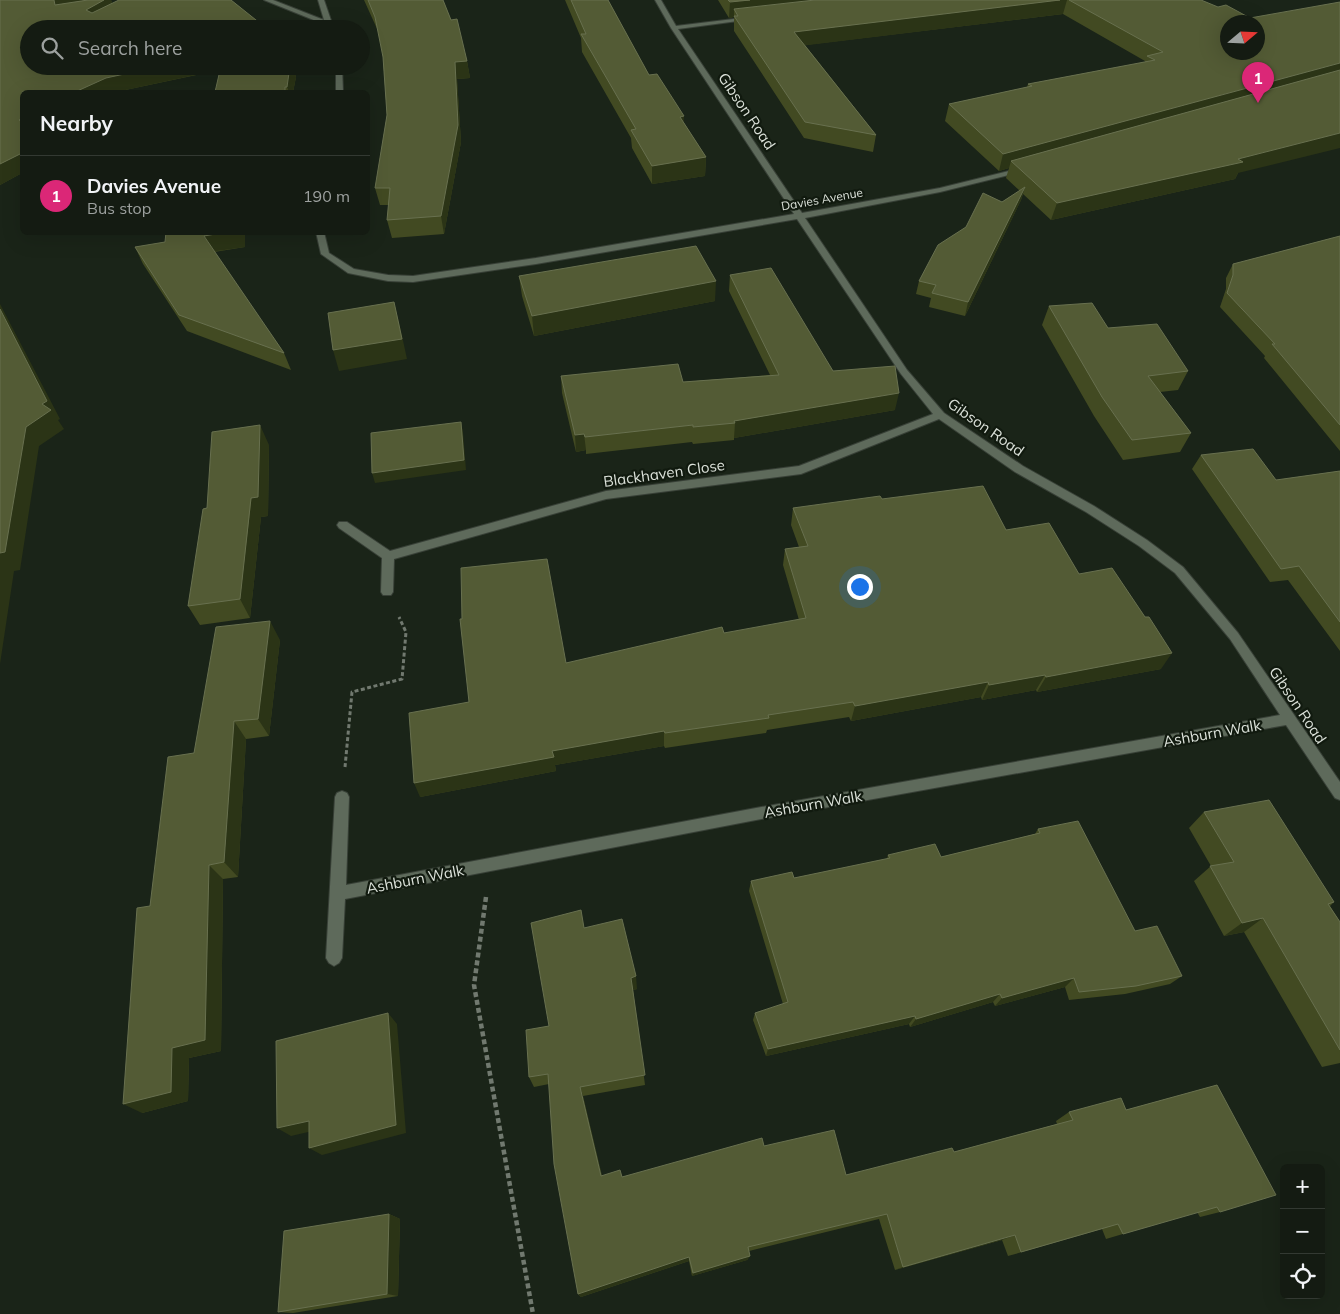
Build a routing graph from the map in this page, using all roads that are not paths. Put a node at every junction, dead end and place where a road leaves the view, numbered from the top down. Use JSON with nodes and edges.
{"nodes":[{"id":1,"x":267,"y":0,"type":"edge"},
{"id":2,"x":321,"y":0,"type":"edge"},
{"id":3,"x":658,"y":0,"type":"edge"},
{"id":4,"x":760,"y":18,"type":"edge"},
{"id":5,"x":315,"y":20,"type":"edge"},
{"id":6,"x":328,"y":20,"type":"edge"},
{"id":7,"x":674,"y":28,"type":"junction"},
{"id":8,"x":339,"y":75,"type":"edge"},
{"id":9,"x":340,"y":90,"type":"edge"},
{"id":10,"x":1032,"y":167,"type":"edge"},
{"id":11,"x":800,"y":216,"type":"junction"},
{"id":12,"x":321,"y":235,"type":"edge"},
{"id":13,"x":940,"y":415,"type":"junction"},
{"id":14,"x":343,"y":525,"type":"dead end"},
{"id":15,"x":388,"y":556,"type":"junction"},
{"id":16,"x":387,"y":592,"type":"road end"},
{"id":17,"x":1288,"y":719,"type":"junction"},
{"id":18,"x":1340,"y":794,"type":"edge"},
{"id":19,"x":342,"y":796,"type":"road end"},
{"id":20,"x":338,"y":893,"type":"junction"},
{"id":21,"x":334,"y":958,"type":"dead end"}],
"edges":[{"from":1,"to":5,"type":"street"},
{"from":2,"to":6,"type":"street"},
{"from":3,"to":7,"type":"street","name":"Gibson Road"},
{"from":4,"to":7,"type":"street"},
{"from":7,"to":11,"type":"street","name":"Gibson Road"},
{"from":8,"to":9,"type":"street"},
{"from":10,"to":11,"type":"street","name":"Davies Avenue"},
{"from":11,"to":12,"type":"street","name":"Davies Avenue"},
{"from":11,"to":13,"type":"street","name":"Gibson Road"},
{"from":13,"to":15,"type":"street","name":"Blackhaven Close"},
{"from":13,"to":17,"type":"street","name":"Gibson Road"},
{"from":14,"to":15,"type":"street"},
{"from":15,"to":16,"type":"street"},
{"from":17,"to":18,"type":"street","name":"Gibson Road"},
{"from":17,"to":20,"type":"street","name":"Ashburn Walk"},
{"from":19,"to":20,"type":"street"},
{"from":20,"to":21,"type":"street"}]}
